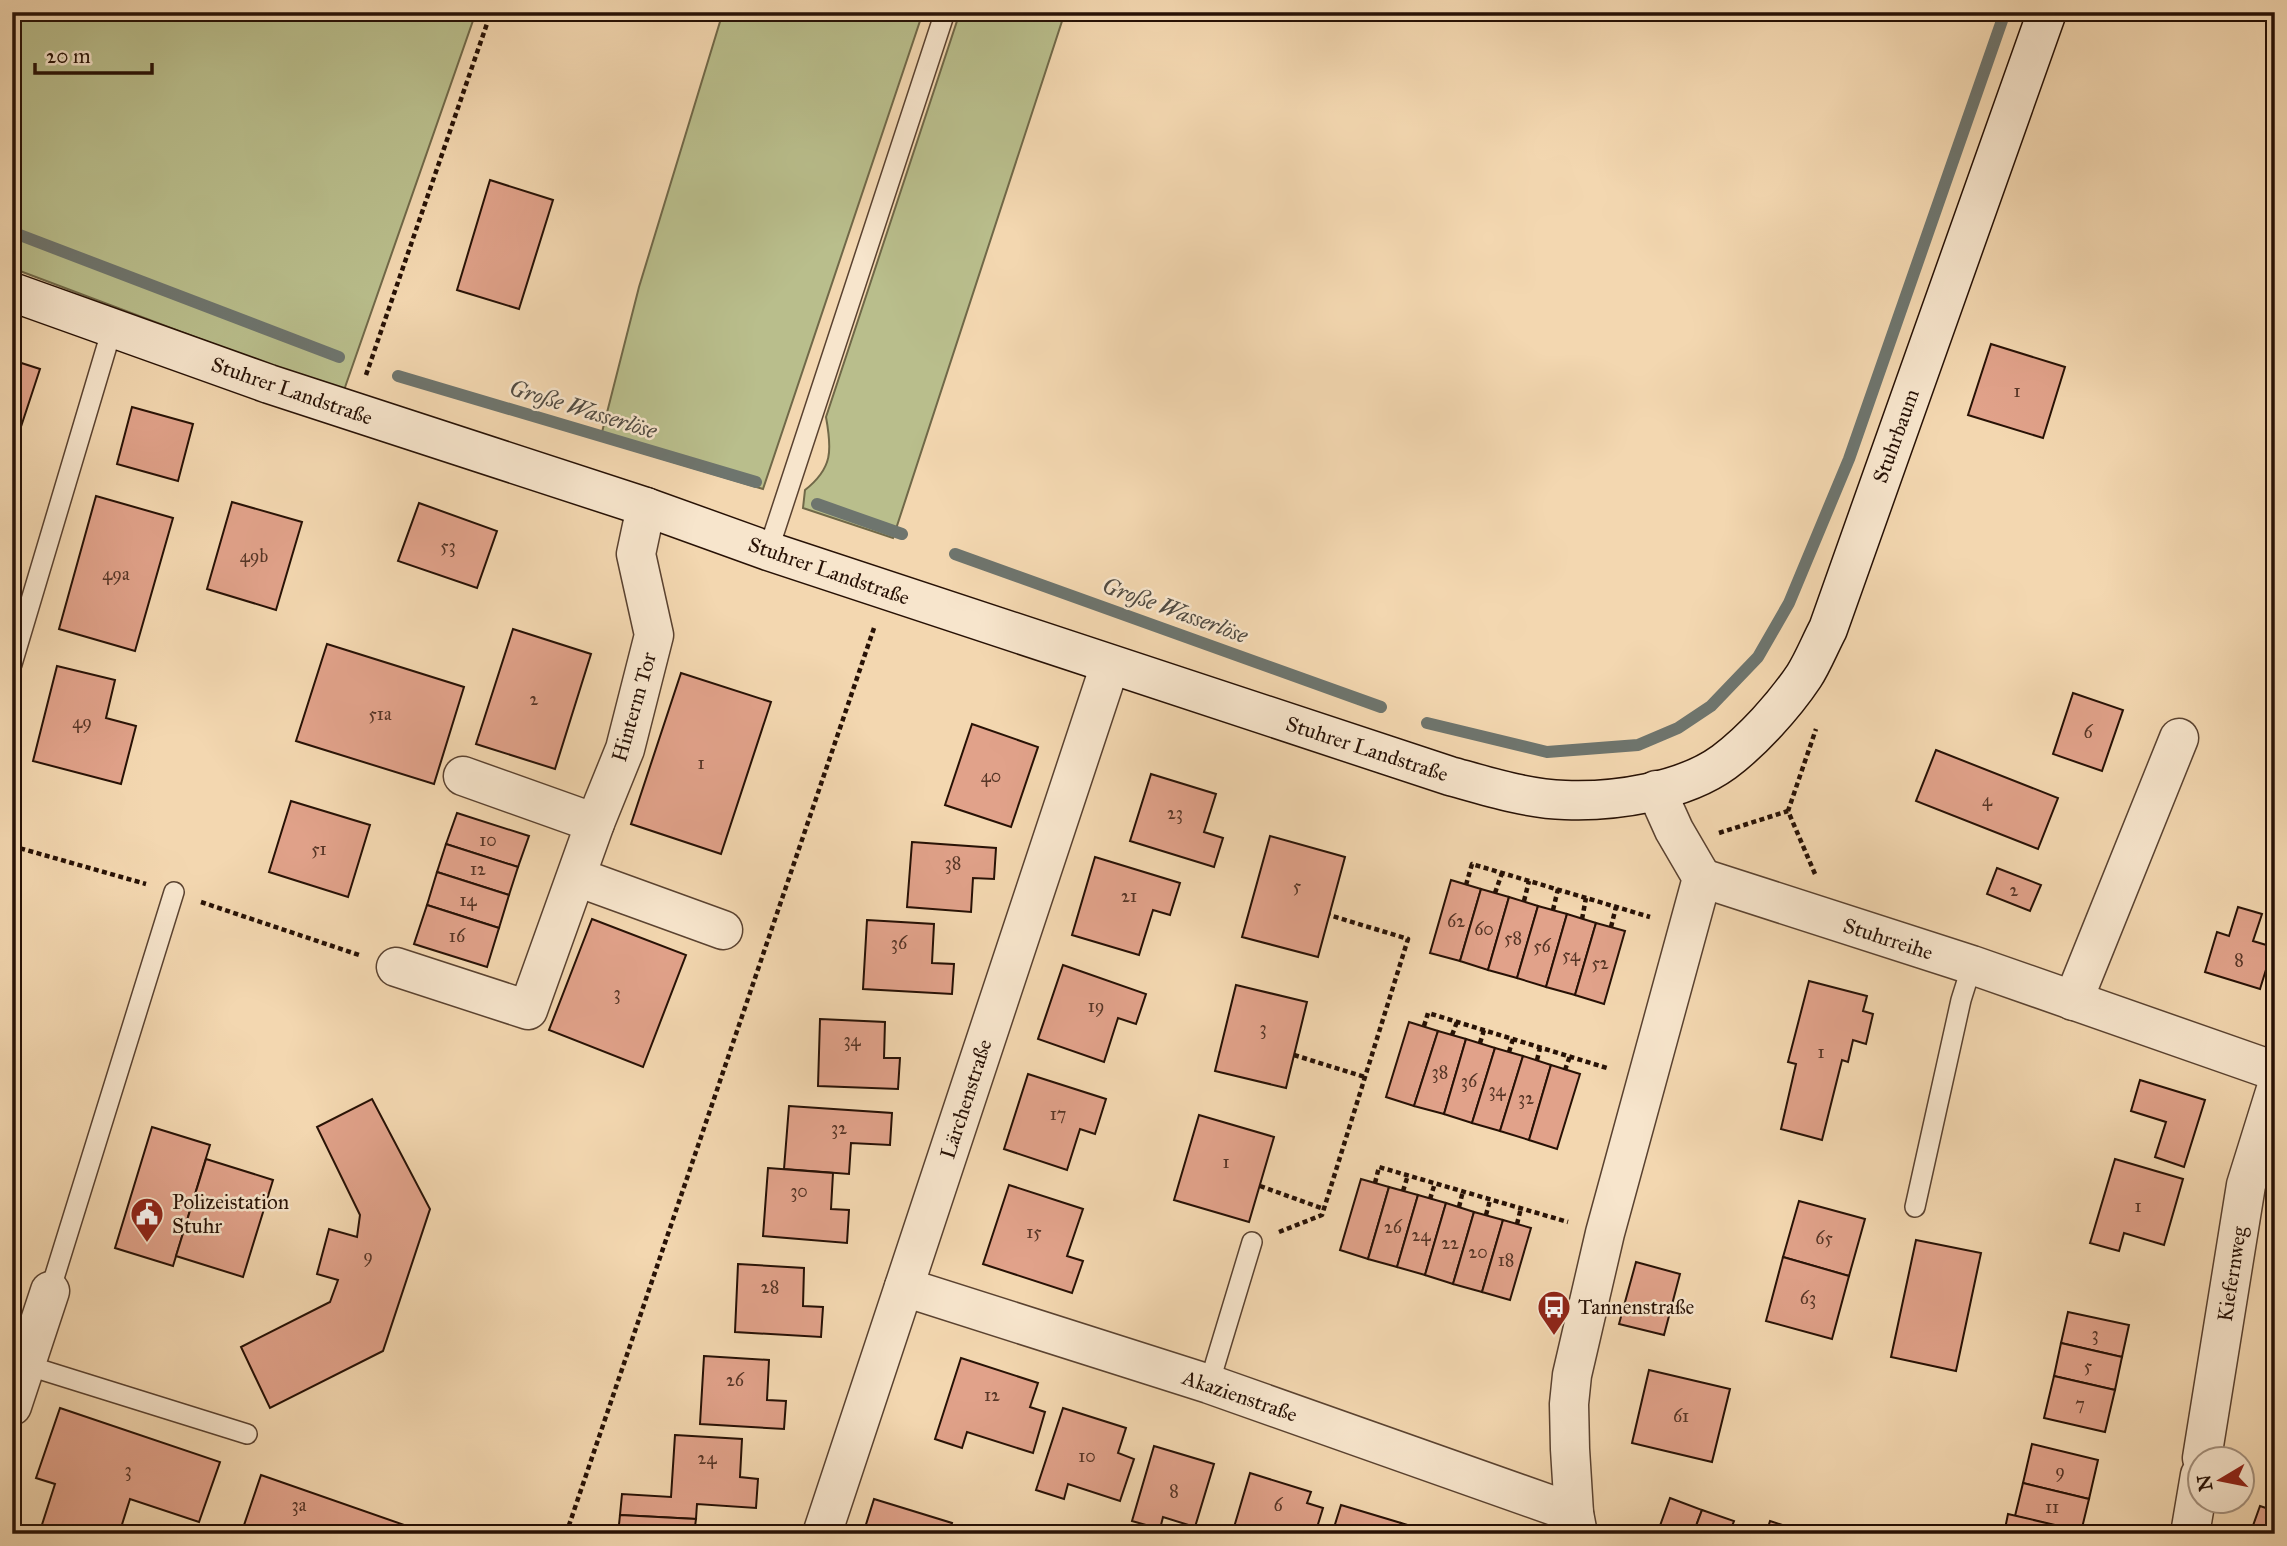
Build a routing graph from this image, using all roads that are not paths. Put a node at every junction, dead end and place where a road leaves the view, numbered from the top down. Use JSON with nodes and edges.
{"nodes":[{"id":1,"x":945,"y":12,"type":"edge"},
{"id":2,"x":2047,"y":12,"type":"edge"},
{"id":3,"x":12,"y":292,"type":"edge"},
{"id":4,"x":112,"y":329,"type":"junction"},
{"id":5,"x":646,"y":507,"type":"junction"},
{"id":6,"x":768,"y":551,"type":"junction"},
{"id":7,"x":12,"y":664,"type":"edge"},
{"id":8,"x":1110,"y":665,"type":"junction"},
{"id":9,"x":2179,"y":738,"type":"dead end"},
{"id":10,"x":464,"y":776,"type":"dead end"},
{"id":11,"x":1656,"y":790,"type":"junction"},
{"id":12,"x":594,"y":823,"type":"junction"},
{"id":13,"x":577,"y":877,"type":"junction"},
{"id":14,"x":1702,"y":878,"type":"junction"},
{"id":15,"x":174,"y":892,"type":"road end"},
{"id":16,"x":723,"y":930,"type":"dead end"},
{"id":17,"x":1972,"y":965,"type":"junction"},
{"id":18,"x":396,"y":967,"type":"road end"},
{"id":19,"x":2073,"y":1001,"type":"junction"},
{"id":20,"x":2275,"y":1072,"type":"edge"},
{"id":21,"x":2275,"y":1092,"type":"edge"},
{"id":22,"x":1915,"y":1207,"type":"dead end"},
{"id":23,"x":1252,"y":1242,"type":"road end"},
{"id":24,"x":904,"y":1287,"type":"junction"},
{"id":25,"x":50,"y":1291,"type":"joint"},
{"id":26,"x":26,"y":1366,"type":"junction"},
{"id":27,"x":1209,"y":1384,"type":"junction"},
{"id":28,"x":12,"y":1406,"type":"edge"},
{"id":29,"x":247,"y":1434,"type":"dead end"},
{"id":30,"x":2204,"y":1444,"type":"edge"},
{"id":31,"x":2193,"y":1514,"type":"edge"},
{"id":32,"x":1576,"y":1524,"type":"edge"},
{"id":33,"x":822,"y":1534,"type":"edge"},
{"id":34,"x":2190,"y":1534,"type":"edge"}],
"edges":[{"from":1,"to":6,"type":"lane"},
{"from":2,"to":11,"type":"street","name":"Stuhrbaum"},
{"from":3,"to":4,"type":"street","name":"Stuhrer Landstraße"},
{"from":4,"to":5,"type":"street","name":"Stuhrer Landstraße"},
{"from":4,"to":7,"type":"lane"},
{"from":5,"to":6,"type":"street","name":"Stuhrer Landstraße"},
{"from":5,"to":12,"type":"street","name":"Hinterm Tor"},
{"from":6,"to":8,"type":"street","name":"Stuhrer Landstraße"},
{"from":8,"to":11,"type":"street","name":"Stuhrer Landstraße"},
{"from":8,"to":24,"type":"street","name":"Lärchenstraße"},
{"from":9,"to":19,"type":"street"},
{"from":10,"to":12,"type":"street"},
{"from":11,"to":14,"type":"street"},
{"from":12,"to":13,"type":"street","name":"Hinterm Tor"},
{"from":13,"to":16,"type":"street"},
{"from":13,"to":18,"type":"street","name":"Hinterm Tor"},
{"from":14,"to":17,"type":"street","name":"Stuhrreihe"},
{"from":14,"to":32,"type":"street"},
{"from":15,"to":25,"type":"lane"},
{"from":17,"to":19,"type":"street","name":"Stuhrreihe"},
{"from":17,"to":22,"type":"lane"},
{"from":19,"to":20,"type":"street","name":"Stuhrreihe"},
{"from":21,"to":30,"type":"street","name":"Kiefernweg"},
{"from":23,"to":27,"type":"lane"},
{"from":24,"to":27,"type":"street","name":"Akazienstraße"},
{"from":24,"to":33,"type":"street","name":"Lärchenstraße"},
{"from":25,"to":26,"type":"street"},
{"from":26,"to":28,"type":"street"},
{"from":26,"to":29,"type":"lane"},
{"from":27,"to":32,"type":"street","name":"Akazienstraße"},
{"from":31,"to":34,"type":"street"}]}
